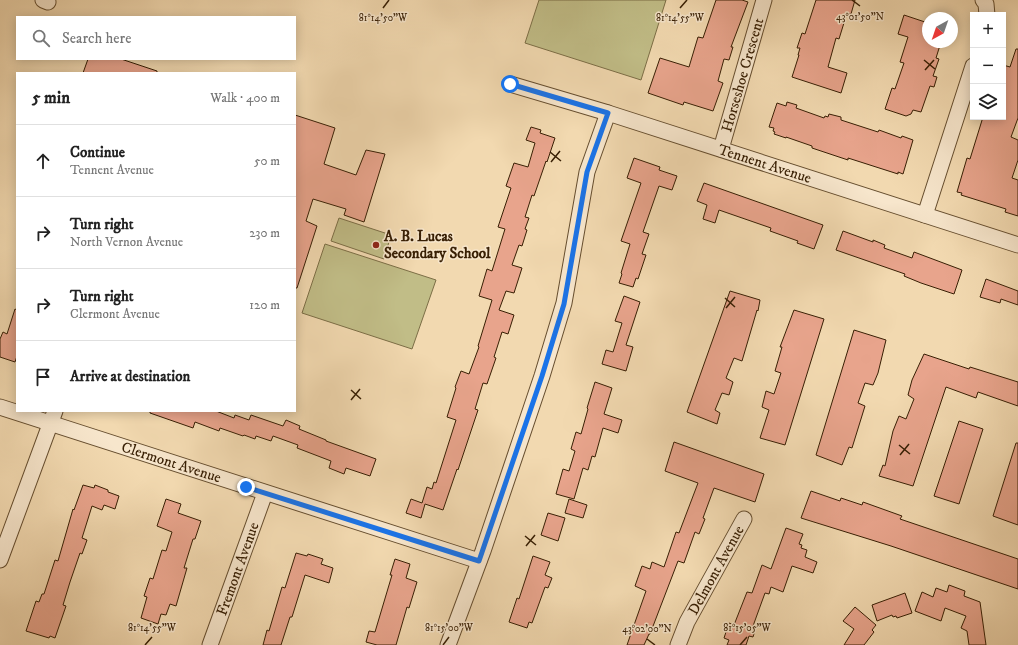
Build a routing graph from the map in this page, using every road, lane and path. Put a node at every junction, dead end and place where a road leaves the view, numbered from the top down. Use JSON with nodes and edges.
{"nodes":[{"id":1,"x":764,"y":0,"type":"edge"},
{"id":2,"x":983,"y":0,"type":"edge"},
{"id":3,"x":987,"y":12,"type":"edge"},
{"id":4,"x":970,"y":75,"type":"edge"},
{"id":5,"x":510,"y":84,"type":"dead end"},
{"id":6,"x":608,"y":113,"type":"junction"},
{"id":7,"x":721,"y":149,"type":"junction"},
{"id":8,"x":925,"y":215,"type":"junction"},
{"id":9,"x":1018,"y":245,"type":"edge"},
{"id":10,"x":0,"y":407,"type":"edge"},
{"id":11,"x":16,"y":410,"type":"edge"},
{"id":12,"x":26,"y":412,"type":"edge"},
{"id":13,"x":52,"y":417,"type":"edge"},
{"id":14,"x":266,"y":493,"type":"junction"},
{"id":15,"x":744,"y":519,"type":"dead end"},
{"id":16,"x":0,"y":560,"type":"edge"},
{"id":17,"x":479,"y":561,"type":"junction"},
{"id":18,"x":210,"y":645,"type":"edge"},
{"id":19,"x":448,"y":645,"type":"edge"},
{"id":20,"x":678,"y":645,"type":"edge"}],
"edges":[{"from":1,"to":7,"type":"street","name":"Horseshoe Crescent"},
{"from":2,"to":3,"type":"street"},
{"from":4,"to":8,"type":"street"},
{"from":5,"to":6,"type":"street","name":"Tennent Avenue"},
{"from":6,"to":7,"type":"street","name":"Tennent Avenue"},
{"from":6,"to":17,"type":"street"},
{"from":7,"to":8,"type":"street","name":"Tennent Avenue"},
{"from":8,"to":9,"type":"street","name":"Tennent Avenue"},
{"from":10,"to":11,"type":"street","name":"Clermont Avenue"},
{"from":12,"to":13,"type":"street","name":"Clermont Avenue"},
{"from":13,"to":14,"type":"street","name":"Clermont Avenue"},
{"from":13,"to":16,"type":"street"},
{"from":14,"to":17,"type":"street","name":"Clermont Avenue"},
{"from":14,"to":18,"type":"street","name":"Fremont Avenue"},
{"from":15,"to":20,"type":"street","name":"Delmont Avenue"},
{"from":17,"to":19,"type":"street"}]}
